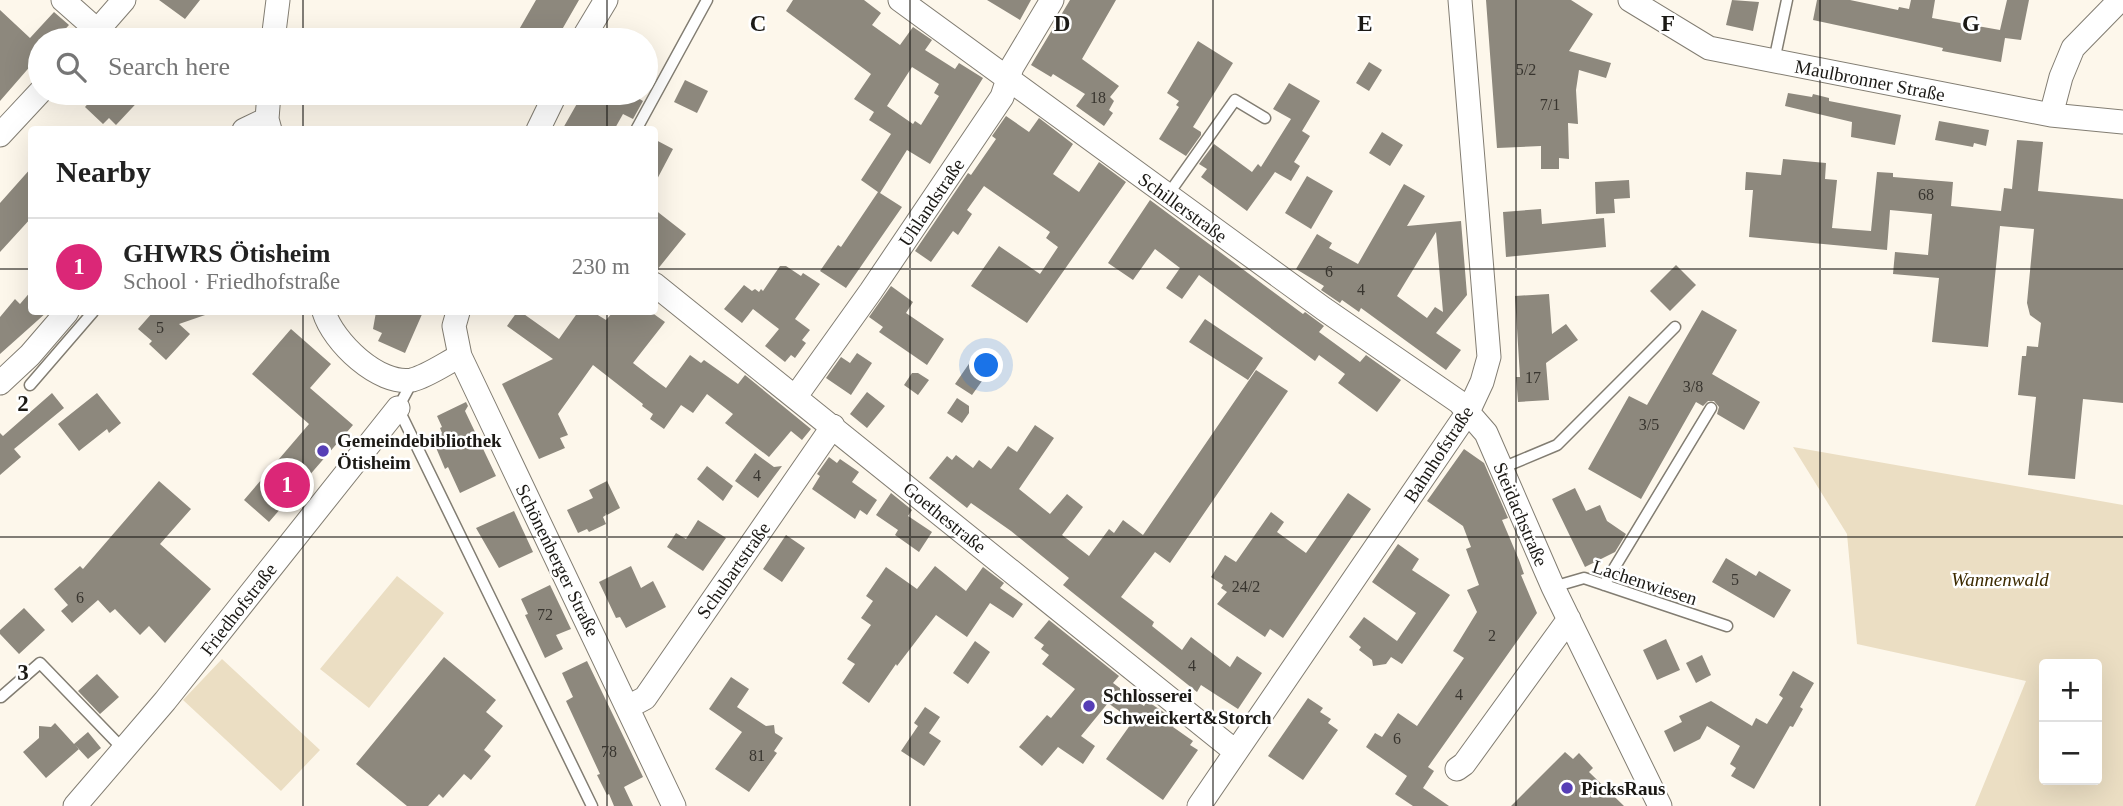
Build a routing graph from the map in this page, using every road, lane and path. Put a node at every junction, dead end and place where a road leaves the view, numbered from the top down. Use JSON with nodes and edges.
{"nodes":[{"id":1,"x":63,"y":0,"type":"edge"},
{"id":2,"x":124,"y":0,"type":"edge"},
{"id":3,"x":278,"y":0,"type":"edge"},
{"id":4,"x":606,"y":0,"type":"edge"},
{"id":5,"x":706,"y":0,"type":"edge"},
{"id":6,"x":900,"y":0,"type":"edge"},
{"id":7,"x":1052,"y":0,"type":"edge"},
{"id":8,"x":1460,"y":0,"type":"edge"},
{"id":9,"x":1630,"y":0,"type":"edge"},
{"id":10,"x":1787,"y":0,"type":"edge"},
{"id":11,"x":2120,"y":0,"type":"edge"},
{"id":12,"x":86,"y":28,"type":"edge"},
{"id":13,"x":100,"y":28,"type":"edge"},
{"id":14,"x":274,"y":28,"type":"edge"},
{"id":15,"x":589,"y":28,"type":"edge"},
{"id":16,"x":1774,"y":61,"type":"junction"},
{"id":17,"x":1008,"y":79,"type":"junction"},
{"id":18,"x":658,"y":89,"type":"edge"},
{"id":19,"x":28,"y":105,"type":"edge"},
{"id":20,"x":268,"y":105,"type":"edge"},
{"id":21,"x":550,"y":105,"type":"edge"},
{"id":22,"x":649,"y":105,"type":"edge"},
{"id":23,"x":2051,"y":116,"type":"junction"},
{"id":24,"x":1265,"y":118,"type":"dead end"},
{"id":25,"x":2123,"y":122,"type":"edge"},
{"id":26,"x":265,"y":126,"type":"edge"},
{"id":27,"x":540,"y":126,"type":"edge"},
{"id":28,"x":638,"y":126,"type":"edge"},
{"id":29,"x":0,"y":135,"type":"edge"},
{"id":30,"x":1167,"y":196,"type":"junction"},
{"id":31,"x":658,"y":287,"type":"edge"},
{"id":32,"x":64,"y":315,"type":"edge"},
{"id":33,"x":90,"y":315,"type":"edge"},
{"id":34,"x":325,"y":315,"type":"edge"},
{"id":35,"x":457,"y":315,"type":"edge"},
{"id":36,"x":1675,"y":327,"type":"dead end"},
{"id":37,"x":460,"y":356,"type":"junction"},
{"id":38,"x":414,"y":380,"type":"junction"},
{"id":39,"x":0,"y":383,"type":"edge"},
{"id":40,"x":30,"y":385,"type":"dead end"},
{"id":41,"x":796,"y":396,"type":"junction"},
{"id":42,"x":398,"y":408,"type":"junction"},
{"id":43,"x":1710,"y":408,"type":"dead end"},
{"id":44,"x":1468,"y":412,"type":"junction"},
{"id":45,"x":833,"y":426,"type":"junction"},
{"id":46,"x":1502,"y":468,"type":"junction"},
{"id":47,"x":1604,"y":585,"type":"junction"},
{"id":48,"x":1553,"y":587,"type":"junction"},
{"id":49,"x":1569,"y":619,"type":"junction"},
{"id":50,"x":1727,"y":626,"type":"dead end"},
{"id":51,"x":1,"y":697,"type":"edge"},
{"id":52,"x":628,"y":707,"type":"junction"},
{"id":53,"x":124,"y":750,"type":"junction"},
{"id":54,"x":1236,"y":752,"type":"junction"},
{"id":55,"x":1457,"y":769,"type":"dead end"},
{"id":56,"x":1654,"y":803,"type":"edge"},
{"id":57,"x":75,"y":806,"type":"edge"},
{"id":58,"x":592,"y":806,"type":"edge"},
{"id":59,"x":674,"y":806,"type":"edge"},
{"id":60,"x":1199,"y":806,"type":"edge"}],
"edges":[{"from":1,"to":12,"type":"street"},
{"from":2,"to":13,"type":"street"},
{"from":3,"to":14,"type":"street"},
{"from":4,"to":15,"type":"street"},
{"from":5,"to":18,"type":"lane"},
{"from":6,"to":17,"type":"street","name":"Schillerstraße"},
{"from":7,"to":17,"type":"street","name":"Uhlandstraße"},
{"from":8,"to":44,"type":"street","name":"Bahnhofstraße"},
{"from":9,"to":16,"type":"street","name":"Maulbronner Straße"},
{"from":10,"to":16,"type":"lane"},
{"from":11,"to":23,"type":"street"},
{"from":16,"to":23,"type":"street","name":"Maulbronner Straße"},
{"from":17,"to":30,"type":"street","name":"Schillerstraße"},
{"from":17,"to":41,"type":"street","name":"Uhlandstraße"},
{"from":19,"to":29,"type":"street"},
{"from":20,"to":26,"type":"street"},
{"from":21,"to":27,"type":"street"},
{"from":22,"to":28,"type":"lane"},
{"from":23,"to":25,"type":"street","name":"Maulbronner Straße"},
{"from":24,"to":30,"type":"lane"},
{"from":30,"to":44,"type":"street","name":"Schillerstraße"},
{"from":31,"to":41,"type":"street","name":"Goethestraße"},
{"from":32,"to":39,"type":"street"},
{"from":33,"to":40,"type":"lane"},
{"from":34,"to":38,"type":"street"},
{"from":35,"to":37,"type":"street","name":"Schönenberger Straße"},
{"from":36,"to":46,"type":"lane"},
{"from":37,"to":38,"type":"street"},
{"from":37,"to":52,"type":"street","name":"Schönenberger Straße"},
{"from":38,"to":42,"type":"lane"},
{"from":41,"to":45,"type":"street","name":"Goethestraße"},
{"from":42,"to":53,"type":"street","name":"Friedhofstraße"},
{"from":42,"to":58,"type":"lane"},
{"from":43,"to":47,"type":"lane"},
{"from":44,"to":46,"type":"street","name":"Steidachstraße"},
{"from":44,"to":54,"type":"street","name":"Bahnhofstraße"},
{"from":45,"to":52,"type":"street","name":"Schubartstraße"},
{"from":45,"to":54,"type":"street","name":"Goethestraße"},
{"from":46,"to":48,"type":"street","name":"Steidachstraße"},
{"from":47,"to":48,"type":"lane","name":"Lachenwiesen"},
{"from":47,"to":50,"type":"lane","name":"Lachenwiesen"},
{"from":48,"to":49,"type":"street","name":"Steidachstraße"},
{"from":49,"to":55,"type":"street"},
{"from":49,"to":56,"type":"street","name":"Steidachstraße"},
{"from":51,"to":53,"type":"lane"},
{"from":52,"to":59,"type":"street","name":"Schönenberger Straße"},
{"from":53,"to":57,"type":"street","name":"Friedhofstraße"},
{"from":54,"to":60,"type":"street","name":"Bahnhofstraße"}]}
